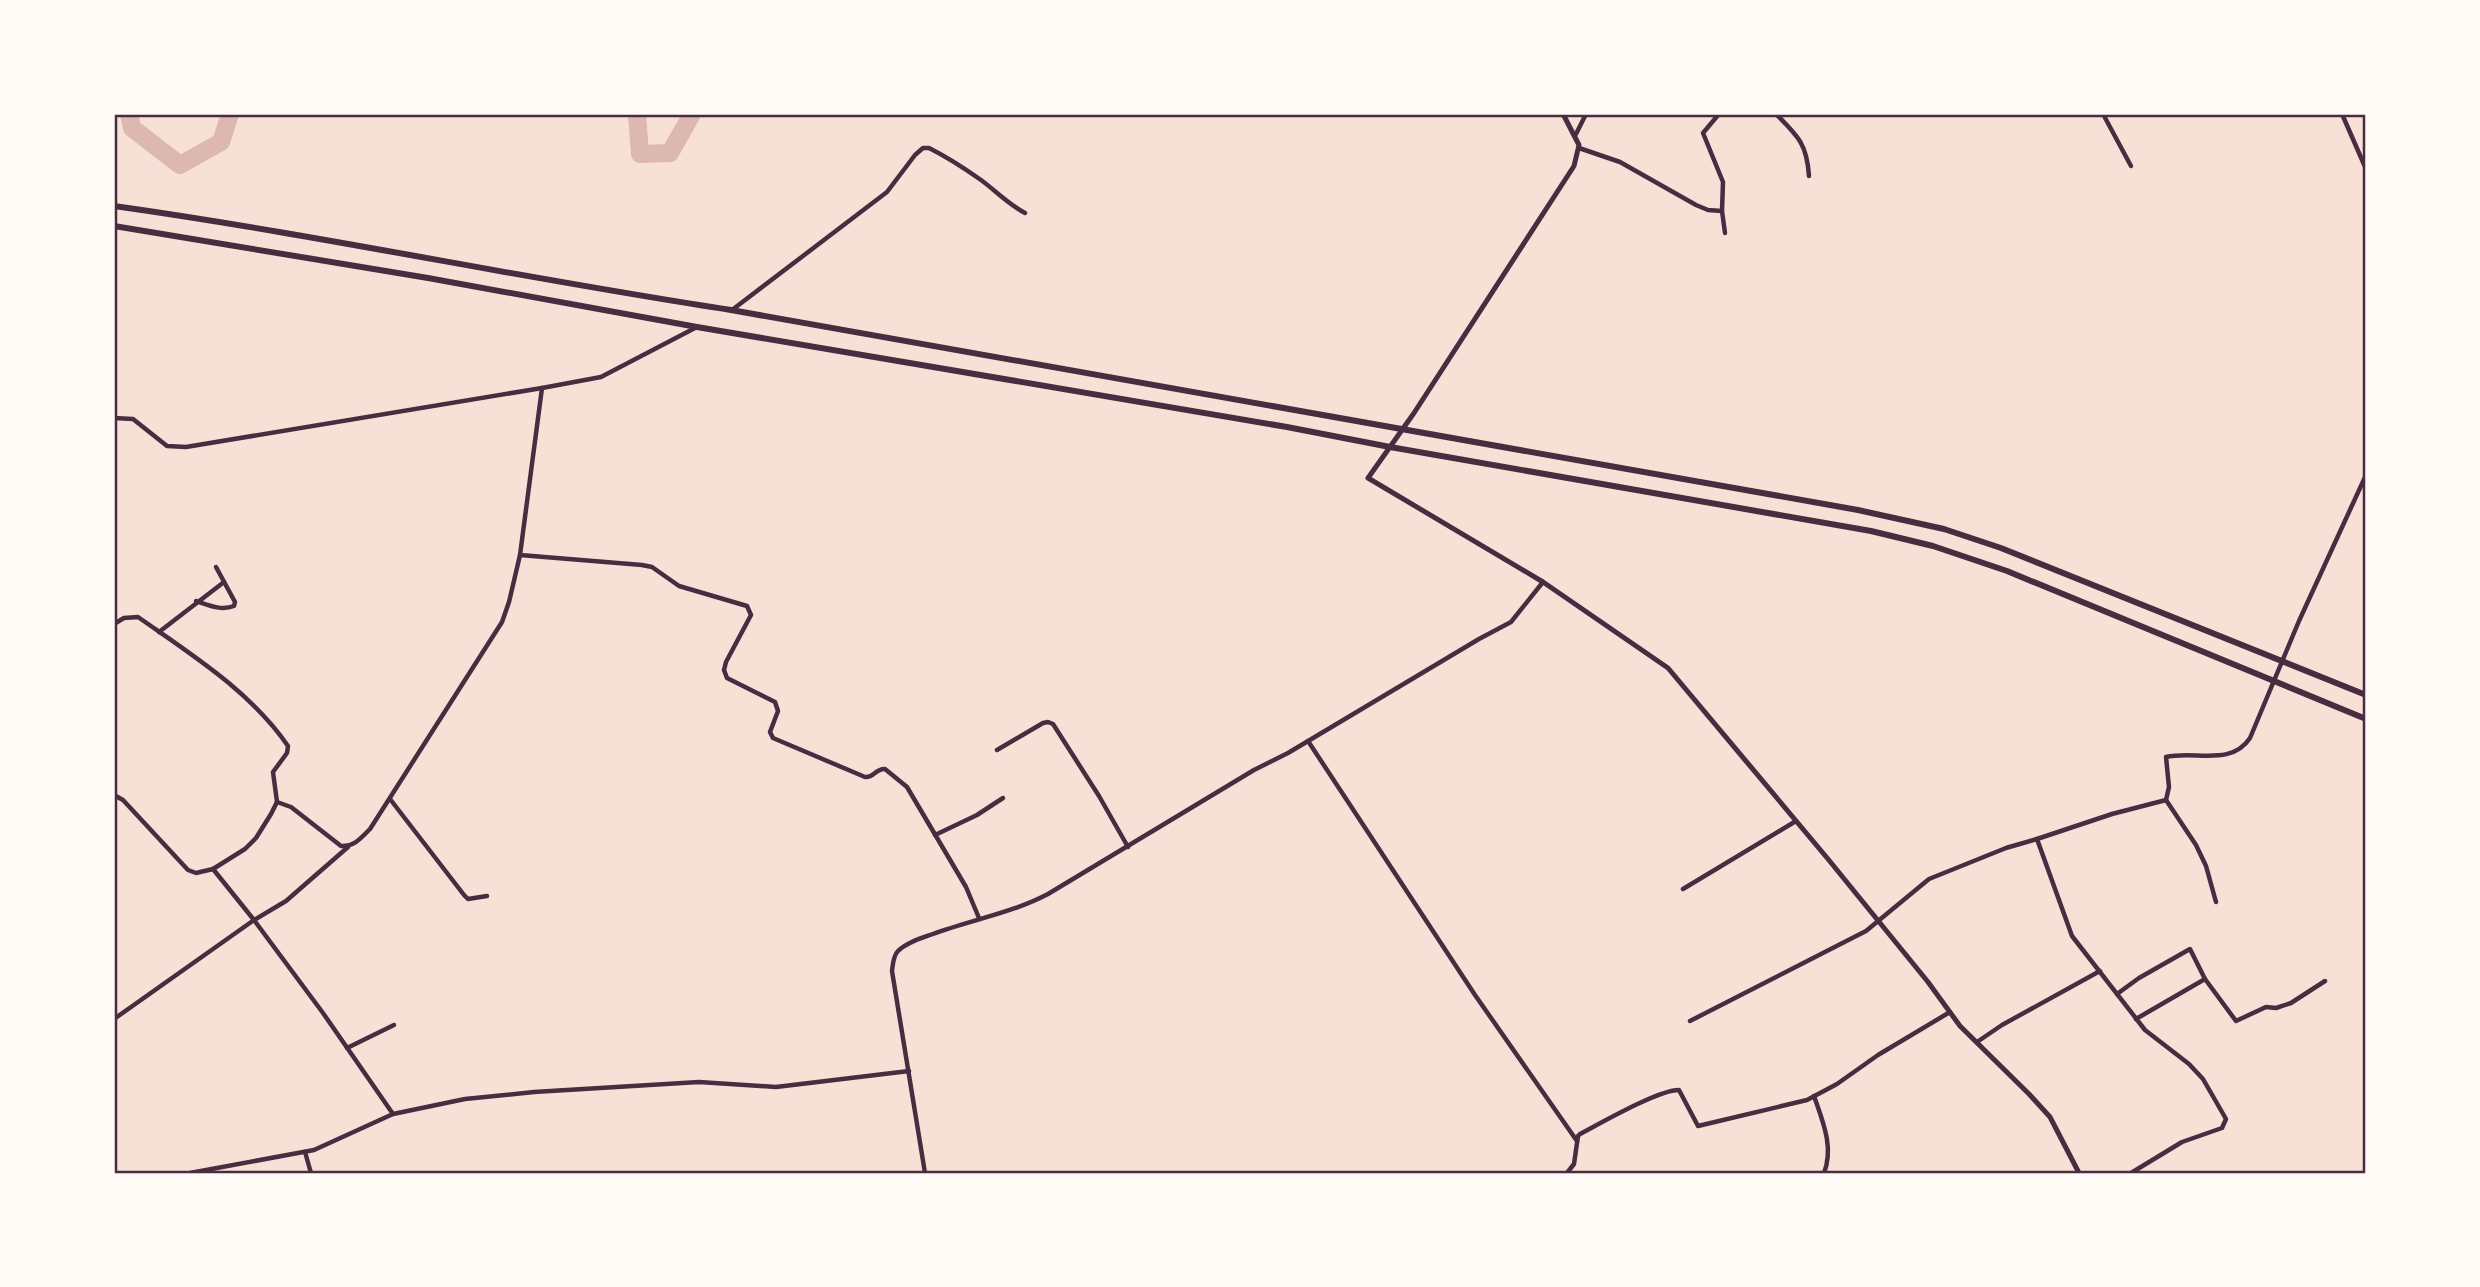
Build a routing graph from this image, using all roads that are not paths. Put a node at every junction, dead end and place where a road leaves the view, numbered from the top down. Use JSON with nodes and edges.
{"nodes":[{"id":1,"x":1563,"y":114,"type":"edge"},
{"id":2,"x":1586,"y":114,"type":"edge"},
{"id":3,"x":1719,"y":114,"type":"edge"},
{"id":4,"x":1776,"y":114,"type":"edge"},
{"id":5,"x":2103,"y":114,"type":"edge"},
{"id":6,"x":2342,"y":114,"type":"edge"},
{"id":7,"x":1576,"y":134,"type":"junction"},
{"id":8,"x":1579,"y":148,"type":"junction"},
{"id":9,"x":2131,"y":166,"type":"dead end"},
{"id":10,"x":2366,"y":169,"type":"edge"},
{"id":11,"x":1809,"y":176,"type":"dead end"},
{"id":12,"x":114,"y":206,"type":"edge"},
{"id":13,"x":1722,"y":211,"type":"junction"},
{"id":14,"x":1025,"y":214,"type":"dead end"},
{"id":15,"x":114,"y":226,"type":"edge"},
{"id":16,"x":1725,"y":233,"type":"dead end"},
{"id":17,"x":731,"y":310,"type":"junction"},
{"id":18,"x":697,"y":327,"type":"junction"},
{"id":19,"x":542,"y":388,"type":"junction"},
{"id":20,"x":114,"y":418,"type":"edge"},
{"id":21,"x":1401,"y":431,"type":"junction"},
{"id":22,"x":1390,"y":447,"type":"junction"},
{"id":23,"x":2366,"y":475,"type":"edge"},
{"id":24,"x":520,"y":555,"type":"junction"},
{"id":25,"x":216,"y":567,"type":"dead end"},
{"id":26,"x":225,"y":582,"type":"junction"},
{"id":27,"x":1543,"y":582,"type":"junction"},
{"id":28,"x":196,"y":601,"type":"junction"},
{"id":29,"x":114,"y":624,"type":"edge"},
{"id":30,"x":159,"y":632,"type":"junction"},
{"id":31,"x":2284,"y":660,"type":"junction"},
{"id":32,"x":2274,"y":681,"type":"junction"},
{"id":33,"x":2366,"y":695,"type":"edge"},
{"id":34,"x":2366,"y":719,"type":"edge"},
{"id":35,"x":1308,"y":741,"type":"junction"},
{"id":36,"x":997,"y":750,"type":"dead end"},
{"id":37,"x":114,"y":795,"type":"edge"},
{"id":38,"x":1003,"y":798,"type":"dead end"},
{"id":39,"x":390,"y":799,"type":"junction"},
{"id":40,"x":2166,"y":800,"type":"junction"},
{"id":41,"x":278,"y":802,"type":"junction"},
{"id":42,"x":1796,"y":821,"type":"junction"},
{"id":43,"x":935,"y":835,"type":"junction"},
{"id":44,"x":2037,"y":839,"type":"junction"},
{"id":45,"x":348,"y":847,"type":"junction"},
{"id":46,"x":1128,"y":847,"type":"junction"},
{"id":47,"x":213,"y":869,"type":"junction"},
{"id":48,"x":1683,"y":888,"type":"dead end"},
{"id":49,"x":487,"y":896,"type":"dead end"},
{"id":50,"x":2216,"y":902,"type":"dead end"},
{"id":51,"x":114,"y":914,"type":"edge"},
{"id":52,"x":979,"y":918,"type":"junction"},
{"id":53,"x":254,"y":920,"type":"junction"},
{"id":54,"x":1879,"y":922,"type":"junction"},
{"id":55,"x":114,"y":923,"type":"edge"},
{"id":56,"x":2099,"y":971,"type":"junction"},
{"id":57,"x":2205,"y":979,"type":"junction"},
{"id":58,"x":2325,"y":981,"type":"dead end"},
{"id":59,"x":2117,"y":994,"type":"junction"},
{"id":60,"x":1950,"y":1012,"type":"junction"},
{"id":61,"x":114,"y":1019,"type":"edge"},
{"id":62,"x":2136,"y":1019,"type":"junction"},
{"id":63,"x":1690,"y":1021,"type":"dead end"},
{"id":64,"x":394,"y":1026,"type":"dead end"},
{"id":65,"x":1977,"y":1042,"type":"junction"},
{"id":66,"x":347,"y":1048,"type":"junction"},
{"id":67,"x":909,"y":1071,"type":"junction"},
{"id":68,"x":1814,"y":1096,"type":"junction"},
{"id":69,"x":393,"y":1114,"type":"junction"},
{"id":70,"x":1577,"y":1141,"type":"junction"},
{"id":71,"x":304,"y":1152,"type":"junction"},
{"id":72,"x":190,"y":1173,"type":"edge"},
{"id":73,"x":311,"y":1173,"type":"edge"},
{"id":74,"x":925,"y":1173,"type":"edge"},
{"id":75,"x":1567,"y":1173,"type":"edge"},
{"id":76,"x":1824,"y":1173,"type":"edge"},
{"id":77,"x":2079,"y":1173,"type":"edge"},
{"id":78,"x":2131,"y":1173,"type":"edge"}],
"edges":[{"from":1,"to":7,"type":"street"},
{"from":2,"to":7,"type":"street"},
{"from":3,"to":13,"type":"street"},
{"from":4,"to":11,"type":"street"},
{"from":5,"to":9,"type":"street"},
{"from":6,"to":10,"type":"street"},
{"from":7,"to":8,"type":"street"},
{"from":8,"to":13,"type":"street"},
{"from":8,"to":21,"type":"street"},
{"from":12,"to":17,"type":"main road"},
{"from":13,"to":16,"type":"street"},
{"from":14,"to":17,"type":"street"},
{"from":15,"to":18,"type":"main road"},
{"from":17,"to":21,"type":"main road"},
{"from":18,"to":19,"type":"street"},
{"from":18,"to":22,"type":"main road"},
{"from":19,"to":20,"type":"street"},
{"from":19,"to":24,"type":"street"},
{"from":21,"to":22,"type":"street"},
{"from":21,"to":31,"type":"main road"},
{"from":22,"to":27,"type":"street"},
{"from":22,"to":32,"type":"main road"},
{"from":23,"to":31,"type":"street"},
{"from":24,"to":39,"type":"street"},
{"from":24,"to":43,"type":"street"},
{"from":25,"to":26,"type":"street"},
{"from":26,"to":28,"type":"street"},
{"from":26,"to":28,"type":"street"},
{"from":27,"to":35,"type":"street"},
{"from":27,"to":42,"type":"street"},
{"from":28,"to":30,"type":"street"},
{"from":29,"to":30,"type":"street"},
{"from":30,"to":41,"type":"street"},
{"from":31,"to":32,"type":"street"},
{"from":31,"to":33,"type":"main road"},
{"from":32,"to":34,"type":"main road"},
{"from":32,"to":40,"type":"street"},
{"from":35,"to":46,"type":"street"},
{"from":35,"to":70,"type":"street"},
{"from":36,"to":46,"type":"street"},
{"from":37,"to":47,"type":"street"},
{"from":38,"to":43,"type":"street"},
{"from":39,"to":45,"type":"street"},
{"from":39,"to":49,"type":"street"},
{"from":40,"to":44,"type":"street"},
{"from":40,"to":50,"type":"street"},
{"from":41,"to":45,"type":"street"},
{"from":41,"to":47,"type":"street"},
{"from":42,"to":48,"type":"street"},
{"from":42,"to":54,"type":"street"},
{"from":43,"to":52,"type":"street"},
{"from":44,"to":54,"type":"street"},
{"from":44,"to":56,"type":"street"},
{"from":45,"to":53,"type":"street"},
{"from":46,"to":52,"type":"street"},
{"from":47,"to":53,"type":"street"},
{"from":51,"to":55,"type":"street"},
{"from":52,"to":67,"type":"street"},
{"from":53,"to":61,"type":"street"},
{"from":53,"to":66,"type":"street"},
{"from":54,"to":60,"type":"street"},
{"from":54,"to":63,"type":"street"},
{"from":56,"to":59,"type":"street"},
{"from":56,"to":65,"type":"street"},
{"from":57,"to":58,"type":"street"},
{"from":57,"to":59,"type":"street"},
{"from":57,"to":62,"type":"street"},
{"from":59,"to":62,"type":"street"},
{"from":60,"to":65,"type":"street"},
{"from":60,"to":68,"type":"street"},
{"from":62,"to":78,"type":"street"},
{"from":64,"to":66,"type":"street"},
{"from":65,"to":77,"type":"street"},
{"from":66,"to":69,"type":"street"},
{"from":67,"to":69,"type":"street"},
{"from":67,"to":74,"type":"street"},
{"from":68,"to":70,"type":"street"},
{"from":68,"to":76,"type":"street"},
{"from":69,"to":71,"type":"street"},
{"from":70,"to":75,"type":"street"},
{"from":71,"to":72,"type":"street"},
{"from":71,"to":73,"type":"street"}]}
